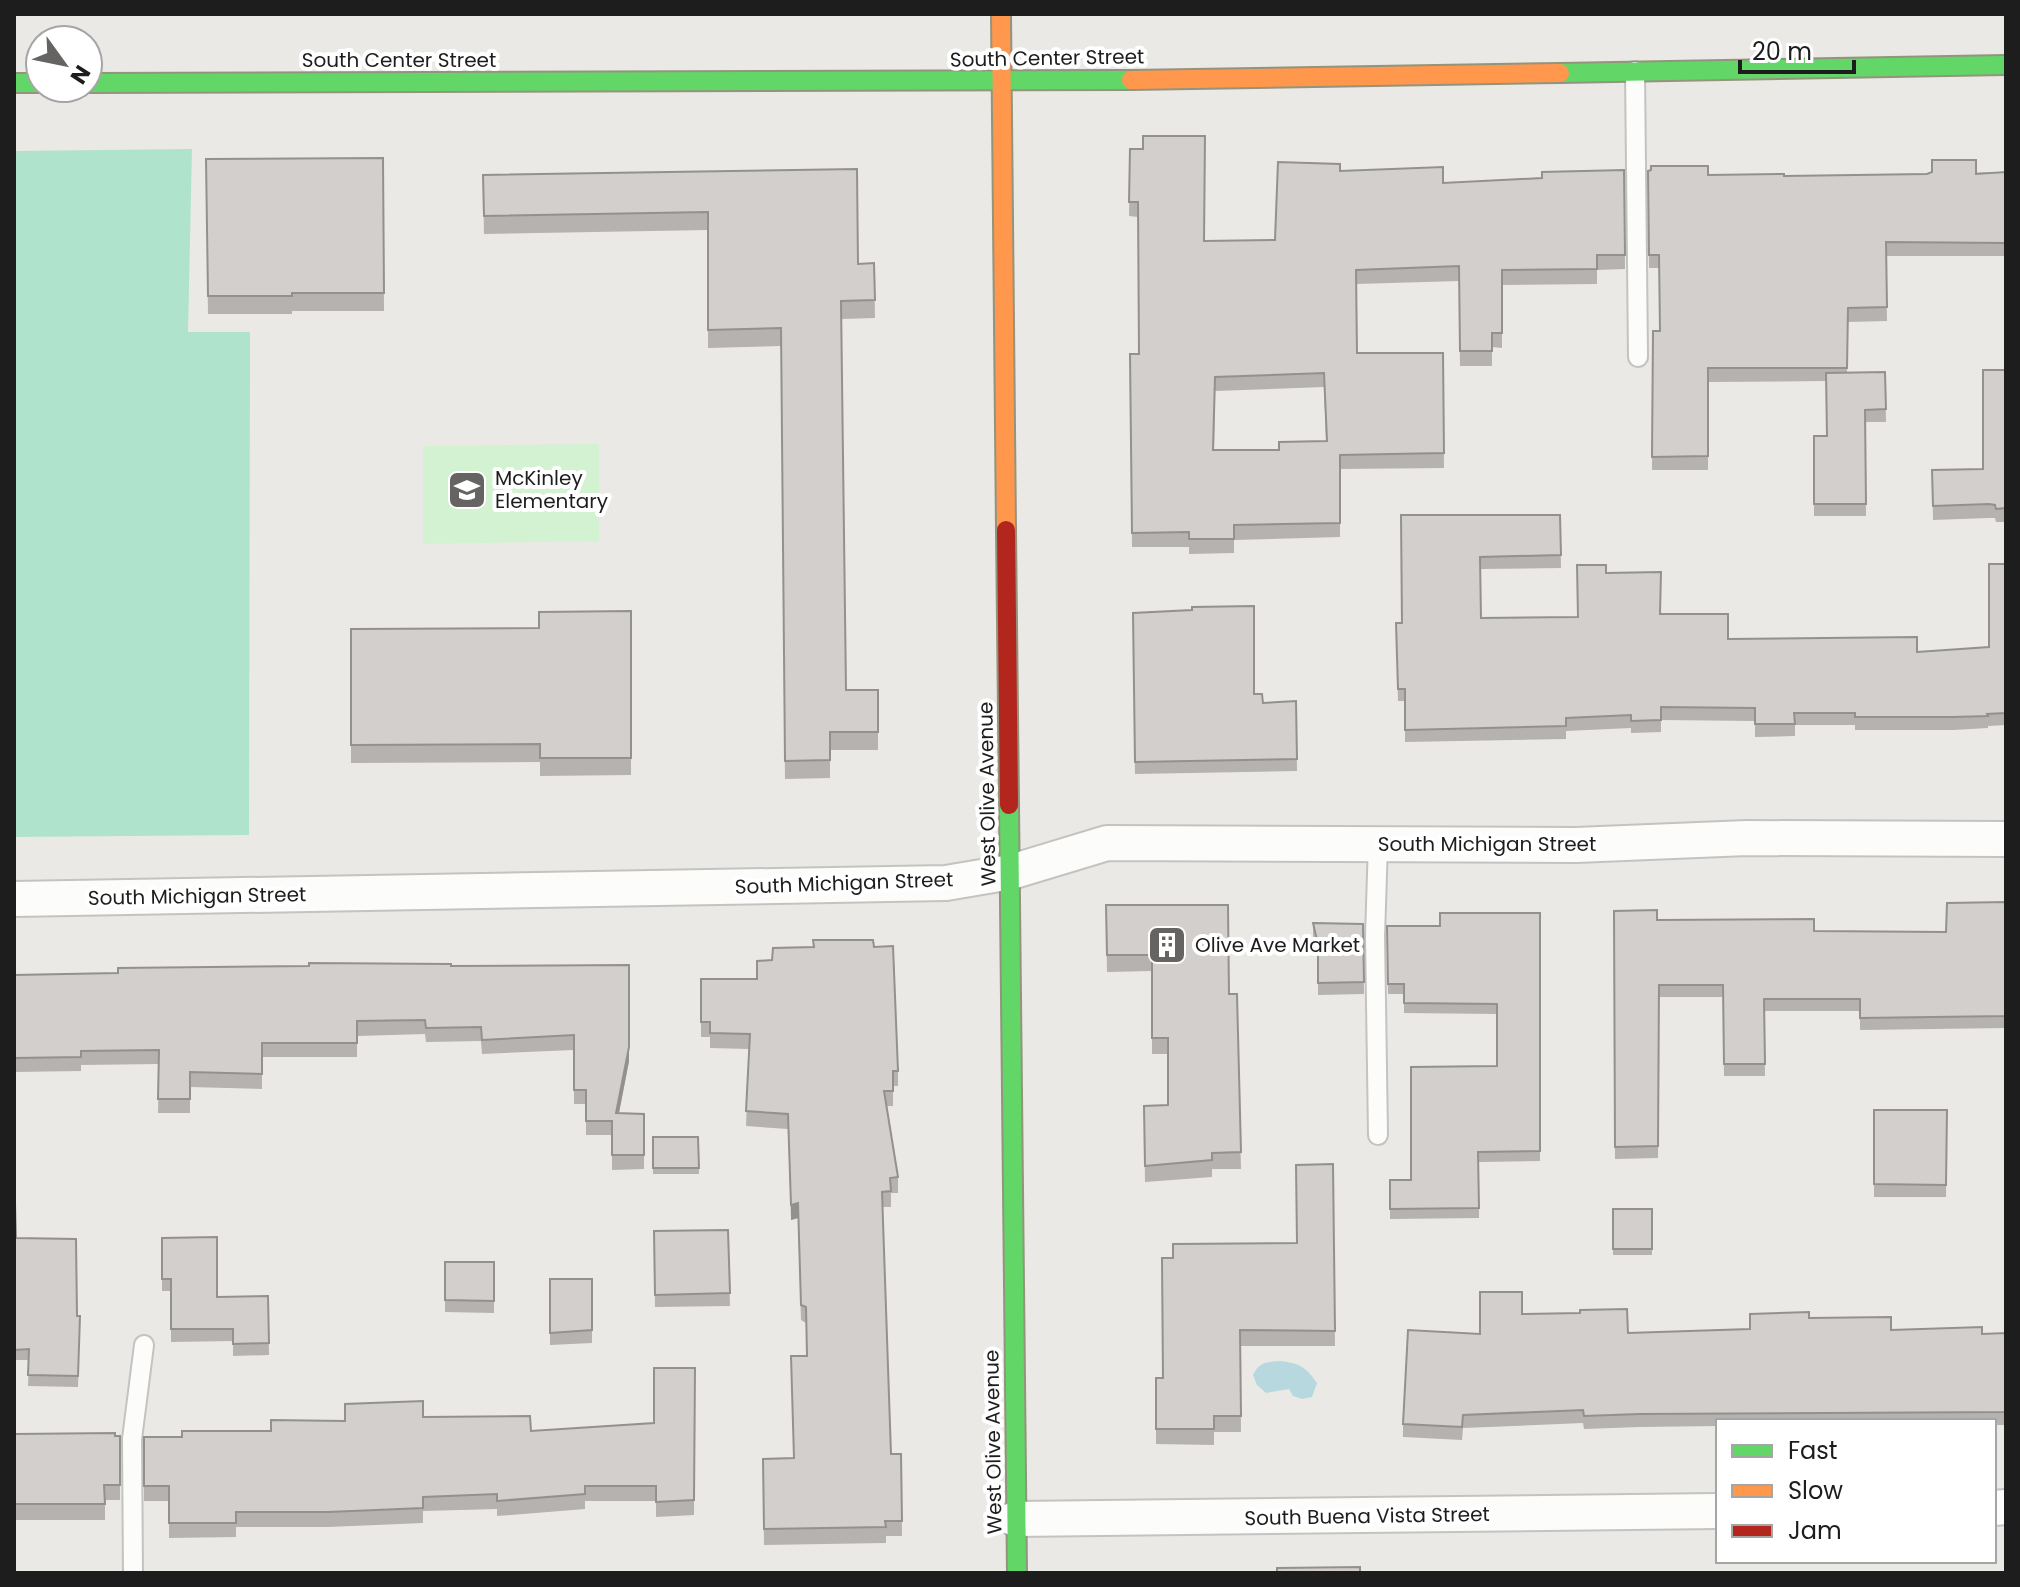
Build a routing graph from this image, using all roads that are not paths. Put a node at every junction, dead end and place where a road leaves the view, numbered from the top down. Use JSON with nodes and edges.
{"nodes":[{"id":1,"x":1001,"y":14,"type":"edge"},
{"id":2,"x":2006,"y":65,"type":"edge"},
{"id":3,"x":1635,"y":71,"type":"junction"},
{"id":4,"x":1002,"y":82,"type":"junction"},
{"id":5,"x":104,"y":83,"type":"edge"},
{"id":6,"x":1638,"y":357,"type":"dead end"},
{"id":7,"x":2006,"y":839,"type":"edge"},
{"id":8,"x":1378,"y":843,"type":"junction"},
{"id":9,"x":1011,"y":872,"type":"junction"},
{"id":10,"x":14,"y":899,"type":"edge"},
{"id":11,"x":1378,"y":1135,"type":"dead end"},
{"id":12,"x":144,"y":1345,"type":"dead end"},
{"id":13,"x":1716,"y":1511,"type":"edge"},
{"id":14,"x":1015,"y":1519,"type":"junction"},
{"id":15,"x":133,"y":1573,"type":"edge"},
{"id":16,"x":1017,"y":1573,"type":"edge"}],
"edges":[{"from":1,"to":4,"type":"street","name":"West Olive Avenue"},
{"from":2,"to":3,"type":"street","name":"South Center Street"},
{"from":3,"to":4,"type":"street","name":"South Center Street"},
{"from":3,"to":6,"type":"lane"},
{"from":4,"to":5,"type":"street","name":"South Center Street"},
{"from":4,"to":9,"type":"street","name":"West Olive Avenue"},
{"from":7,"to":8,"type":"street","name":"South Michigan Street"},
{"from":8,"to":9,"type":"street","name":"South Michigan Street"},
{"from":8,"to":11,"type":"lane"},
{"from":9,"to":10,"type":"street","name":"South Michigan Street"},
{"from":9,"to":14,"type":"street","name":"West Olive Avenue"},
{"from":12,"to":15,"type":"lane"},
{"from":13,"to":14,"type":"street","name":"South Buena Vista Street"},
{"from":14,"to":16,"type":"street","name":"West Olive Avenue"}]}
